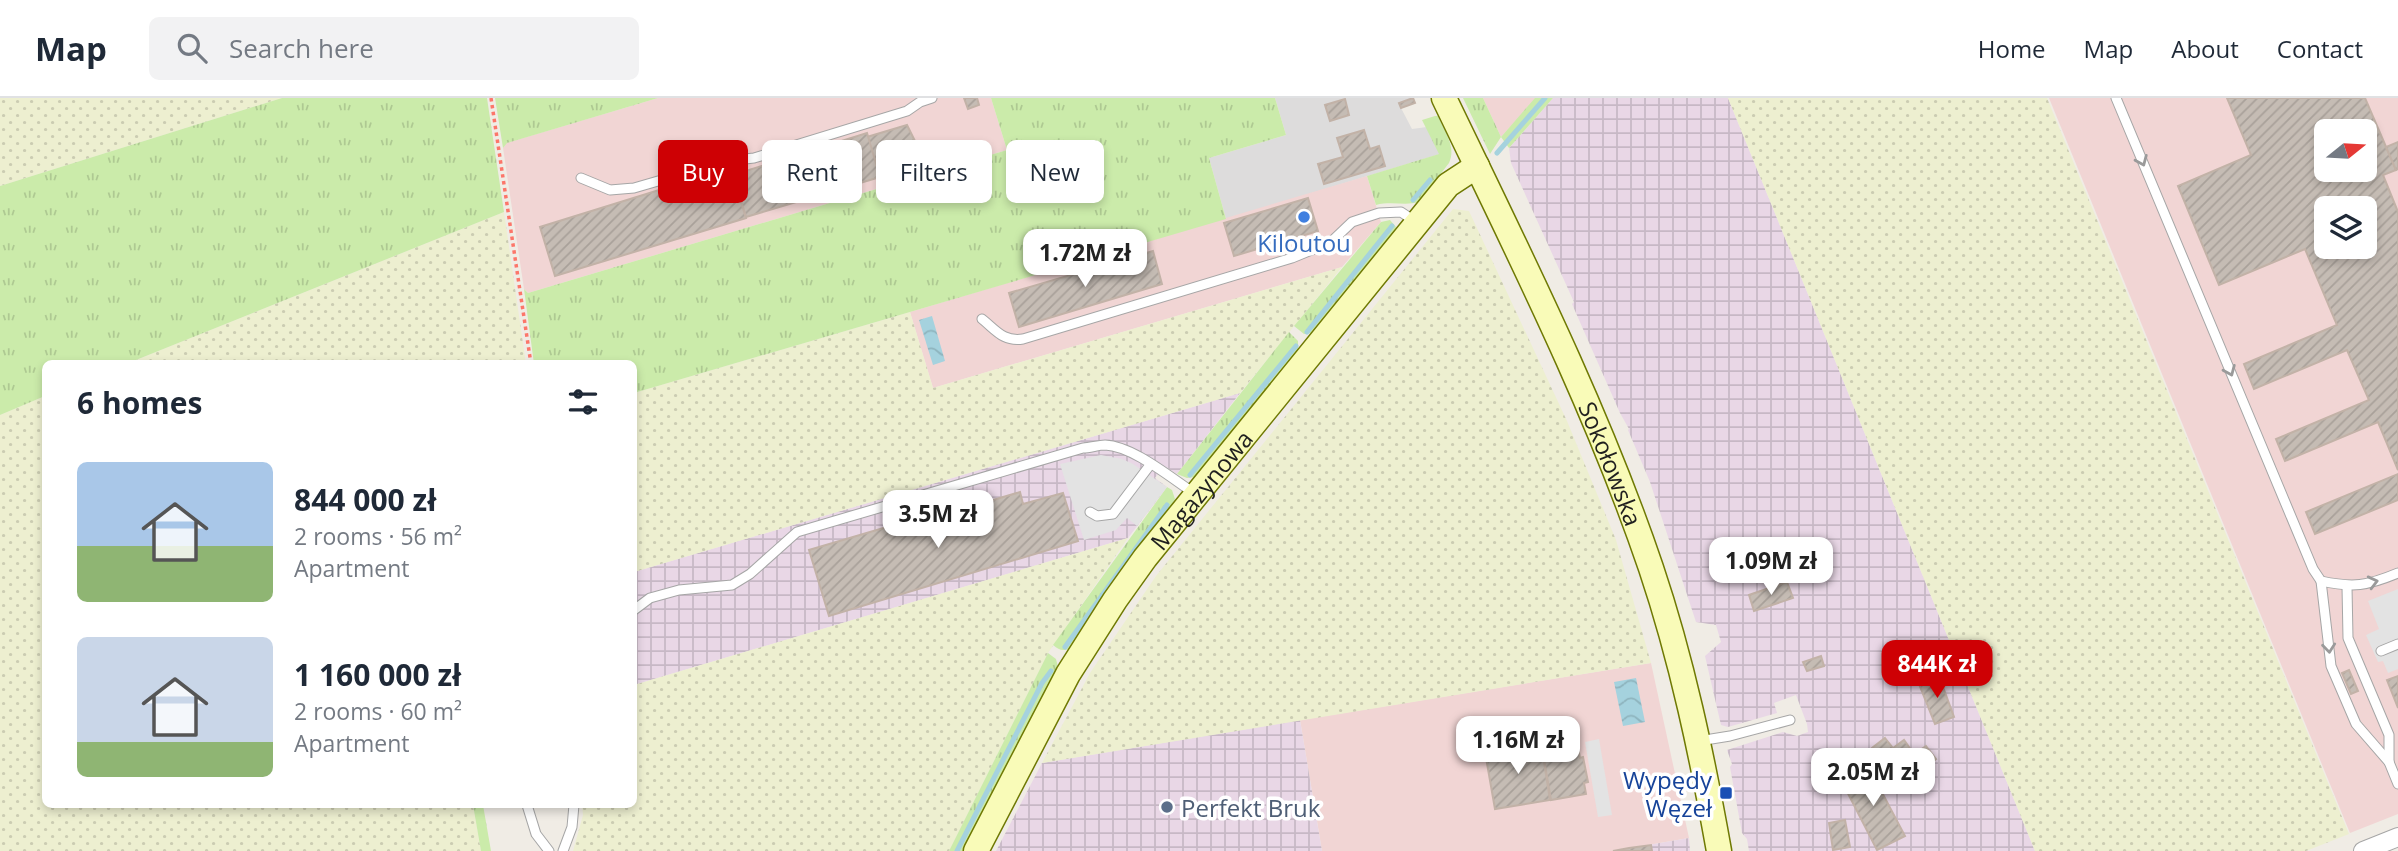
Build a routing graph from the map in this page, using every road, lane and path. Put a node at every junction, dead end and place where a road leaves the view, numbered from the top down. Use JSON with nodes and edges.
{"nodes":[{"id":1,"x":491,"y":98,"type":"edge"},
{"id":2,"x":932,"y":98,"type":"edge"},
{"id":3,"x":1444,"y":98,"type":"edge"},
{"id":4,"x":2116,"y":98,"type":"edge"},
{"id":5,"x":1477,"y":166,"type":"junction"},
{"id":6,"x":581,"y":178,"type":"dead end"},
{"id":7,"x":1417,"y":223,"type":"junction"},
{"id":8,"x":982,"y":319,"type":"dead end"},
{"id":9,"x":530,"y":360,"type":"edge"},
{"id":10,"x":1150,"y":465,"type":"junction"},
{"id":11,"x":1195,"y":494,"type":"junction"},
{"id":12,"x":1090,"y":512,"type":"dead end"},
{"id":13,"x":2398,"y":573,"type":"edge"},
{"id":14,"x":2321,"y":581,"type":"junction"},
{"id":15,"x":2347,"y":587,"type":"junction"},
{"id":16,"x":637,"y":608,"type":"edge"},
{"id":17,"x":2398,"y":644,"type":"edge"},
{"id":18,"x":2381,"y":651,"type":"dead end"},
{"id":19,"x":1790,"y":720,"type":"dead end"},
{"id":20,"x":1698,"y":741,"type":"junction"},
{"id":21,"x":2389,"y":762,"type":"junction"},
{"id":22,"x":2398,"y":785,"type":"edge"},
{"id":23,"x":528,"y":808,"type":"edge"},
{"id":24,"x":574,"y":808,"type":"edge"},
{"id":25,"x":2398,"y":837,"type":"edge"},
{"id":26,"x":549,"y":851,"type":"edge"},
{"id":27,"x":563,"y":851,"type":"edge"},
{"id":28,"x":976,"y":851,"type":"edge"},
{"id":29,"x":1719,"y":851,"type":"edge"},
{"id":30,"x":2363,"y":851,"type":"edge"}],
"edges":[{"from":1,"to":9,"type":"path"},
{"from":2,"to":6,"type":"lane"},
{"from":3,"to":5,"type":"street","name":"Sokołowska"},
{"from":4,"to":14,"type":"lane","one_way":true},
{"from":5,"to":7,"type":"street","name":"Magazynowa"},
{"from":5,"to":20,"type":"street","name":"Sokołowska"},
{"from":7,"to":8,"type":"lane"},
{"from":7,"to":11,"type":"street","name":"Magazynowa"},
{"from":10,"to":11,"type":"lane"},
{"from":10,"to":12,"type":"lane"},
{"from":10,"to":16,"type":"lane"},
{"from":11,"to":28,"type":"street","name":"Magazynowa"},
{"from":15,"to":13,"type":"lane","one_way":true},
{"from":14,"to":15,"type":"lane"},
{"from":14,"to":21,"type":"lane","one_way":true},
{"from":15,"to":21,"type":"lane"},
{"from":17,"to":18,"type":"lane"},
{"from":19,"to":20,"type":"lane"},
{"from":20,"to":29,"type":"street","name":"Sokołowska"},
{"from":21,"to":22,"type":"lane"},
{"from":23,"to":26,"type":"lane"},
{"from":24,"to":27,"type":"lane"},
{"from":25,"to":30,"type":"street"}]}
